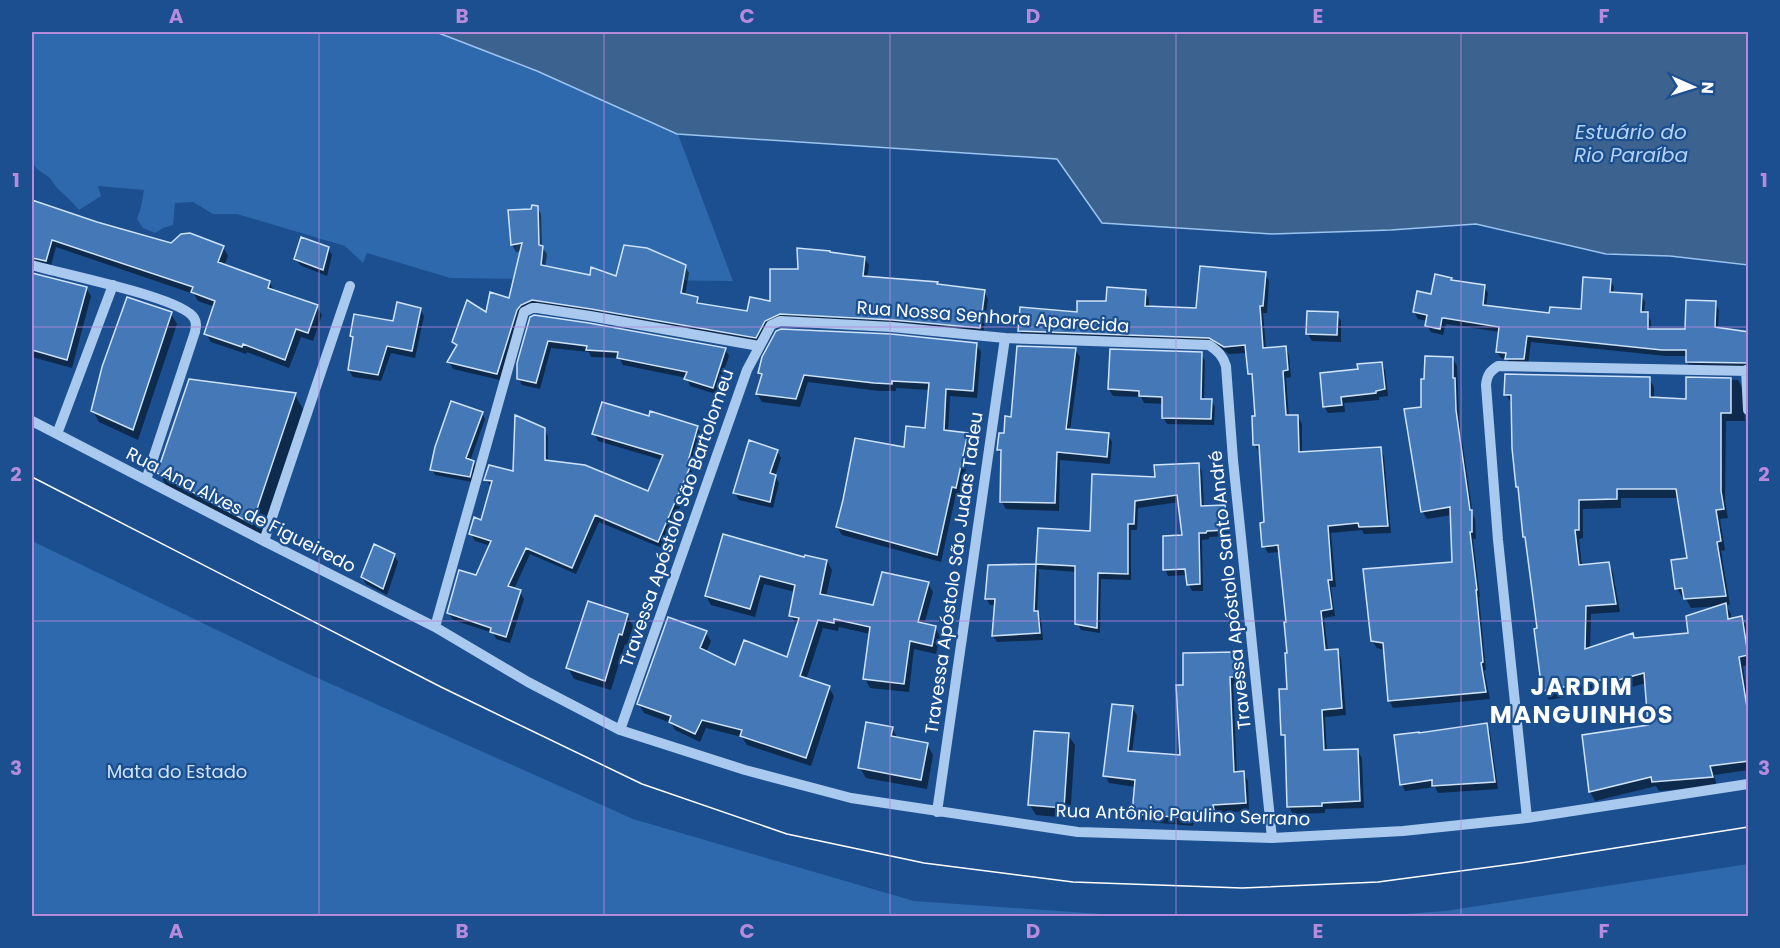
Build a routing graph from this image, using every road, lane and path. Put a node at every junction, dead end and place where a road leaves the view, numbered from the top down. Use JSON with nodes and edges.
{"nodes":[{"id":1,"x":32,"y":265,"type":"edge"},
{"id":2,"x":113,"y":285,"type":"junction"},
{"id":3,"x":350,"y":286,"type":"dead end"},
{"id":4,"x":775,"y":322,"type":"joint"},
{"id":5,"x":1005,"y":338,"type":"junction"},
{"id":6,"x":1209,"y":345,"type":"joint"},
{"id":7,"x":759,"y":346,"type":"junction"},
{"id":8,"x":1747,"y":370,"type":"edge"},
{"id":9,"x":1749,"y":410,"type":"edge"},
{"id":10,"x":32,"y":421,"type":"edge"},
{"id":11,"x":57,"y":434,"type":"junction"},
{"id":12,"x":147,"y":480,"type":"junction"},
{"id":13,"x":264,"y":541,"type":"junction"},
{"id":14,"x":435,"y":627,"type":"junction"},
{"id":15,"x":620,"y":730,"type":"junction"},
{"id":16,"x":1749,"y":784,"type":"edge"},
{"id":17,"x":937,"y":812,"type":"junction"},
{"id":18,"x":1527,"y":818,"type":"junction"},
{"id":19,"x":1272,"y":838,"type":"junction"}],
"edges":[{"from":1,"to":2,"type":"street"},
{"from":2,"to":11,"type":"street"},
{"from":2,"to":12,"type":"street"},
{"from":3,"to":13,"type":"street"},
{"from":4,"to":5,"type":"street","name":"Rua Nossa Senhora Aparecida"},
{"from":4,"to":7,"type":"street","name":"Travessa Apóstolo São Bartolomeu"},
{"from":5,"to":6,"type":"street","name":"Rua Nossa Senhora Aparecida"},
{"from":5,"to":17,"type":"street","name":"Travessa Apóstolo São Judas Tadeu"},
{"from":6,"to":19,"type":"street","name":"Travessa Apóstolo Santo André"},
{"from":7,"to":14,"type":"street"},
{"from":7,"to":15,"type":"street","name":"Travessa Apóstolo São Bartolomeu"},
{"from":8,"to":9,"type":"street"},
{"from":8,"to":18,"type":"street"},
{"from":10,"to":11,"type":"street","name":"Rua Ana Alves de Figueiredo"},
{"from":11,"to":12,"type":"street","name":"Rua Ana Alves de Figueiredo"},
{"from":12,"to":13,"type":"street","name":"Rua Ana Alves de Figueiredo"},
{"from":13,"to":14,"type":"street","name":"Rua Ana Alves de Figueiredo"},
{"from":14,"to":15,"type":"street","name":"Rua Antônio Paulino Serrano"},
{"from":15,"to":17,"type":"street","name":"Rua Antônio Paulino Serrano"},
{"from":16,"to":18,"type":"street","name":"Rua Antônio Paulino Serrano"},
{"from":17,"to":19,"type":"street","name":"Rua Antônio Paulino Serrano"},
{"from":18,"to":19,"type":"street","name":"Rua Antônio Paulino Serrano"}]}
